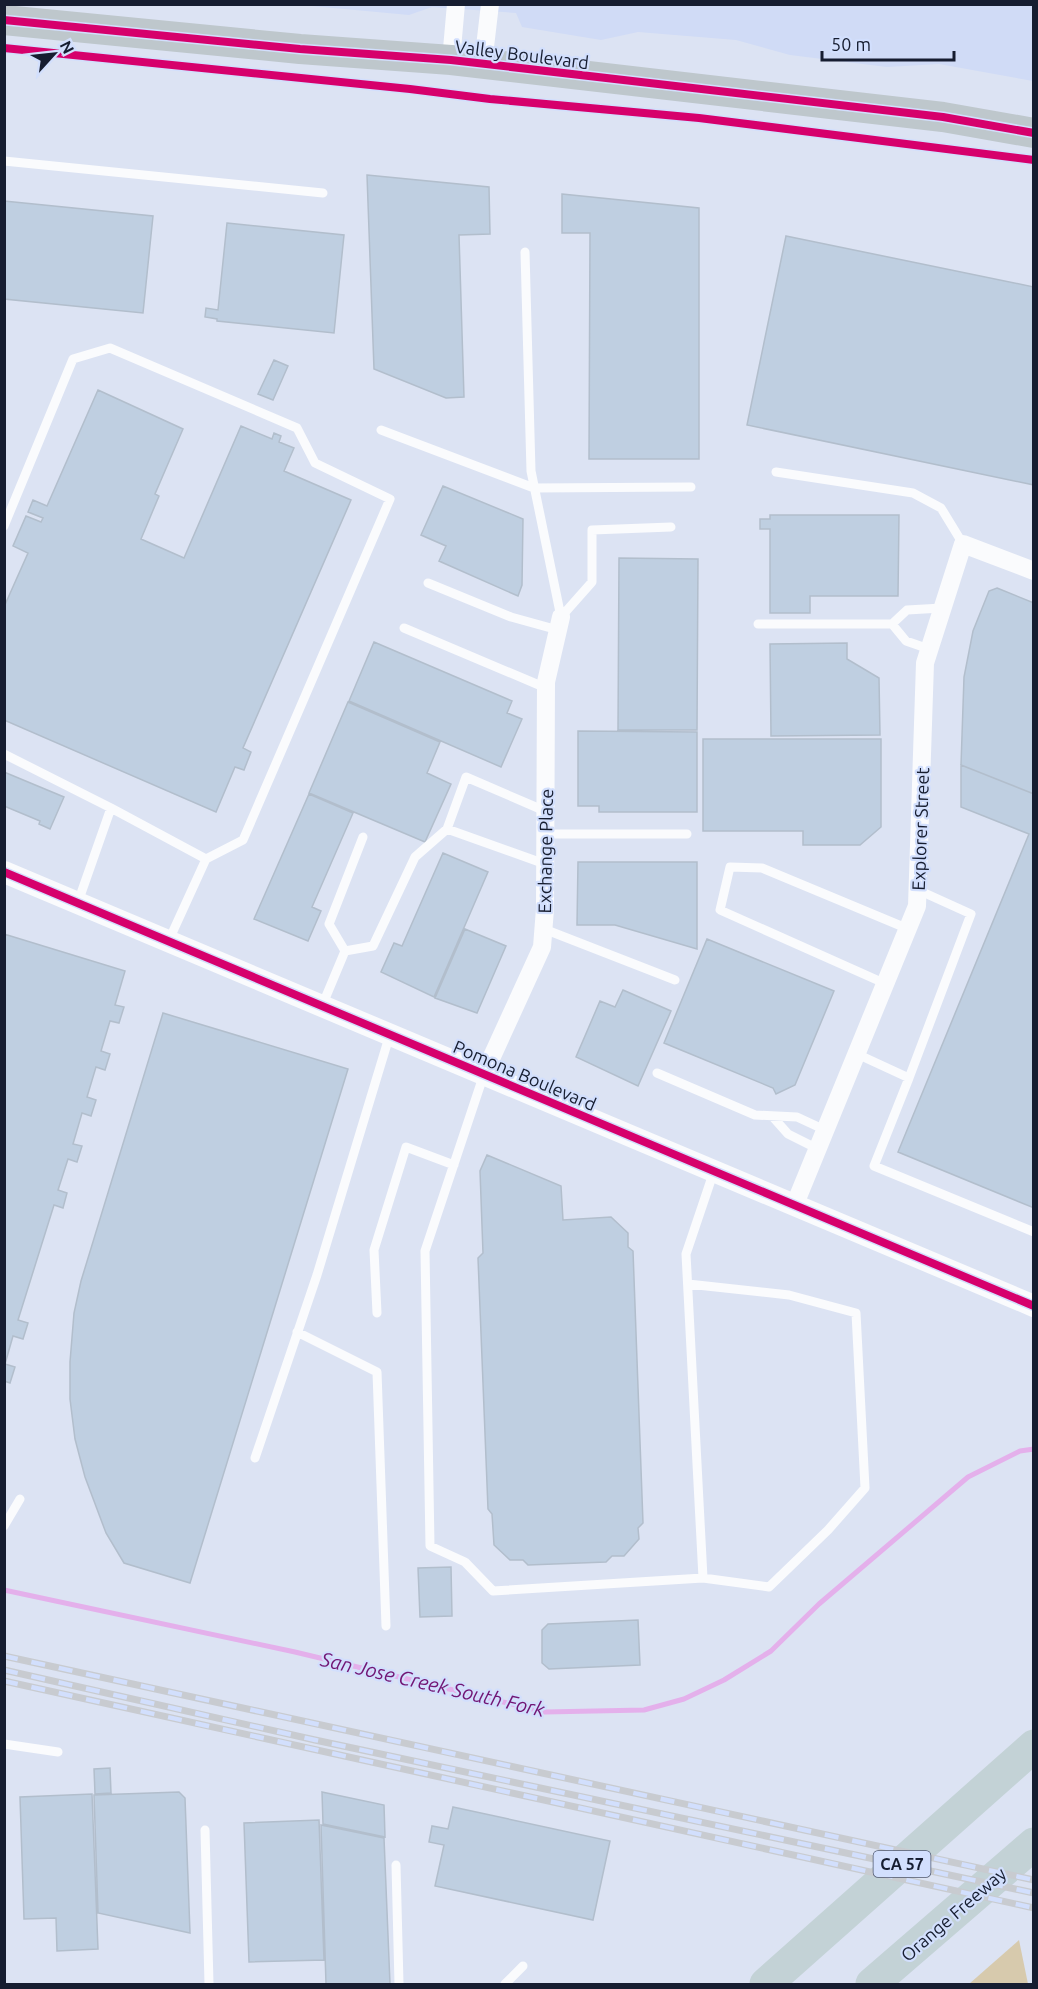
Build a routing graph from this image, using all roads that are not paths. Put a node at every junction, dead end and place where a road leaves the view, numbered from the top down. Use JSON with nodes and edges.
{"nodes":[{"id":1,"x":456,"y":4,"type":"edge"},
{"id":2,"x":490,"y":4,"type":"edge"},
{"id":3,"x":4,"y":20,"type":"edge"},
{"id":4,"x":451,"y":60,"type":"junction"},
{"id":5,"x":483,"y":64,"type":"junction"},
{"id":6,"x":1034,"y":133,"type":"edge"},
{"id":7,"x":4,"y":161,"type":"edge"},
{"id":8,"x":323,"y":193,"type":"dead end"},
{"id":9,"x":525,"y":252,"type":"dead end"},
{"id":10,"x":381,"y":430,"type":"dead end"},
{"id":11,"x":776,"y":472,"type":"dead end"},
{"id":12,"x":691,"y":487,"type":"dead end"},
{"id":13,"x":534,"y":488,"type":"junction"},
{"id":14,"x":4,"y":526,"type":"edge"},
{"id":15,"x":671,"y":527,"type":"dead end"},
{"id":16,"x":963,"y":544,"type":"junction"},
{"id":17,"x":1034,"y":571,"type":"edge"},
{"id":18,"x":428,"y":583,"type":"dead end"},
{"id":19,"x":942,"y":608,"type":"junction"},
{"id":20,"x":559,"y":624,"type":"junction"},
{"id":21,"x":758,"y":624,"type":"dead end"},
{"id":22,"x":892,"y":624,"type":"junction"},
{"id":23,"x":404,"y":628,"type":"dead end"},
{"id":24,"x":929,"y":649,"type":"junction"},
{"id":25,"x":546,"y":688,"type":"junction"},
{"id":26,"x":4,"y":754,"type":"edge"},
{"id":27,"x":111,"y":808,"type":"junction"},
{"id":28,"x":545,"y":812,"type":"junction"},
{"id":29,"x":447,"y":829,"type":"junction"},
{"id":30,"x":546,"y":834,"type":"junction"},
{"id":31,"x":687,"y":834,"type":"dead end"},
{"id":32,"x":363,"y":837,"type":"dead end"},
{"id":33,"x":206,"y":859,"type":"junction"},
{"id":34,"x":545,"y":864,"type":"junction"},
{"id":35,"x":4,"y":872,"type":"edge"},
{"id":36,"x":918,"y":890,"type":"junction"},
{"id":37,"x":77,"y":903,"type":"junction"},
{"id":38,"x":906,"y":928,"type":"junction"},
{"id":39,"x":544,"y":929,"type":"junction"},
{"id":40,"x":169,"y":941,"type":"junction"},
{"id":41,"x":345,"y":951,"type":"junction"},
{"id":42,"x":675,"y":980,"type":"dead end"},
{"id":43,"x":886,"y":984,"type":"junction"},
{"id":44,"x":322,"y":1006,"type":"junction"},
{"id":45,"x":390,"y":1034,"type":"junction"},
{"id":46,"x":857,"y":1054,"type":"junction"},
{"id":47,"x":484,"y":1074,"type":"junction"},
{"id":48,"x":657,"y":1074,"type":"dead end"},
{"id":49,"x":909,"y":1078,"type":"junction"},
{"id":50,"x":772,"y":1116,"type":"junction"},
{"id":51,"x":825,"y":1130,"type":"junction"},
{"id":52,"x":818,"y":1149,"type":"junction"},
{"id":53,"x":454,"y":1165,"type":"junction"},
{"id":54,"x":715,"y":1171,"type":"junction"},
{"id":55,"x":795,"y":1204,"type":"junction"},
{"id":56,"x":1034,"y":1233,"type":"edge"},
{"id":57,"x":688,"y":1284,"type":"junction"},
{"id":58,"x":1034,"y":1306,"type":"edge"},
{"id":59,"x":377,"y":1313,"type":"dead end"},
{"id":60,"x":297,"y":1332,"type":"junction"},
{"id":61,"x":255,"y":1458,"type":"dead end"},
{"id":62,"x":20,"y":1499,"type":"dead end"},
{"id":63,"x":4,"y":1526,"type":"edge"},
{"id":64,"x":703,"y":1578,"type":"junction"},
{"id":65,"x":386,"y":1626,"type":"dead end"},
{"id":66,"x":4,"y":1744,"type":"edge"},
{"id":67,"x":1034,"y":1746,"type":"edge"},
{"id":68,"x":58,"y":1752,"type":"dead end"},
{"id":69,"x":206,"y":1830,"type":"dead end"},
{"id":70,"x":1034,"y":1844,"type":"edge"},
{"id":71,"x":396,"y":1864,"type":"dead end"},
{"id":72,"x":523,"y":1966,"type":"dead end"},
{"id":73,"x":209,"y":1984,"type":"edge"},
{"id":74,"x":399,"y":1984,"type":"edge"},
{"id":75,"x":505,"y":1984,"type":"edge"},
{"id":76,"x":766,"y":1984,"type":"edge"},
{"id":77,"x":872,"y":1984,"type":"edge"}],
"edges":[{"from":1,"to":4,"type":"street"},
{"from":2,"to":5,"type":"street"},
{"from":3,"to":4,"type":"main road","name":"Valley Boulevard"},
{"from":4,"to":5,"type":"main road","name":"Valley Boulevard"},
{"from":5,"to":6,"type":"main road","name":"Valley Boulevard"},
{"from":7,"to":8,"type":"lane"},
{"from":9,"to":13,"type":"lane"},
{"from":10,"to":13,"type":"lane"},
{"from":11,"to":16,"type":"lane"},
{"from":12,"to":13,"type":"lane"},
{"from":13,"to":20,"type":"lane"},
{"from":14,"to":33,"type":"lane"},
{"from":15,"to":20,"type":"lane"},
{"from":16,"to":17,"type":"street"},
{"from":16,"to":19,"type":"street","name":"Explorer Street"},
{"from":18,"to":20,"type":"lane"},
{"from":19,"to":22,"type":"lane"},
{"from":19,"to":24,"type":"street","name":"Explorer Street"},
{"from":20,"to":25,"type":"street","name":"Exchange Place"},
{"from":21,"to":22,"type":"lane"},
{"from":22,"to":24,"type":"lane"},
{"from":23,"to":25,"type":"lane"},
{"from":24,"to":36,"type":"street","name":"Explorer Street"},
{"from":25,"to":28,"type":"street","name":"Exchange Place"},
{"from":26,"to":27,"type":"lane"},
{"from":27,"to":33,"type":"lane"},
{"from":27,"to":37,"type":"lane"},
{"from":28,"to":29,"type":"lane"},
{"from":28,"to":30,"type":"street","name":"Exchange Place"},
{"from":29,"to":34,"type":"lane"},
{"from":29,"to":41,"type":"lane"},
{"from":30,"to":31,"type":"lane"},
{"from":30,"to":34,"type":"street","name":"Exchange Place"},
{"from":32,"to":41,"type":"lane"},
{"from":33,"to":40,"type":"lane"},
{"from":34,"to":39,"type":"street","name":"Exchange Place"},
{"from":35,"to":37,"type":"street","name":"Pomona Boulevard"},
{"from":36,"to":38,"type":"street","name":"Explorer Street"},
{"from":36,"to":49,"type":"lane"},
{"from":37,"to":40,"type":"street","name":"Pomona Boulevard"},
{"from":38,"to":43,"type":"street","name":"Explorer Street"},
{"from":38,"to":43,"type":"lane"},
{"from":39,"to":42,"type":"lane"},
{"from":39,"to":47,"type":"street","name":"Exchange Place"},
{"from":40,"to":44,"type":"street","name":"Pomona Boulevard"},
{"from":41,"to":44,"type":"lane"},
{"from":43,"to":46,"type":"street","name":"Explorer Street"},
{"from":44,"to":45,"type":"street","name":"Pomona Boulevard"},
{"from":45,"to":47,"type":"street","name":"Pomona Boulevard"},
{"from":45,"to":60,"type":"lane"},
{"from":46,"to":49,"type":"lane"},
{"from":46,"to":51,"type":"street","name":"Explorer Street"},
{"from":47,"to":53,"type":"lane"},
{"from":47,"to":54,"type":"street","name":"Pomona Boulevard"},
{"from":48,"to":50,"type":"lane"},
{"from":49,"to":56,"type":"lane"},
{"from":50,"to":51,"type":"lane"},
{"from":50,"to":52,"type":"lane"},
{"from":51,"to":52,"type":"street","name":"Explorer Street"},
{"from":52,"to":55,"type":"street","name":"Explorer Street"},
{"from":53,"to":59,"type":"lane"},
{"from":53,"to":64,"type":"lane"},
{"from":54,"to":55,"type":"street","name":"Pomona Boulevard"},
{"from":54,"to":57,"type":"lane"},
{"from":55,"to":58,"type":"street","name":"Pomona Boulevard"},
{"from":57,"to":64,"type":"lane"},
{"from":57,"to":64,"type":"lane"},
{"from":60,"to":61,"type":"lane"},
{"from":60,"to":65,"type":"lane"},
{"from":62,"to":63,"type":"lane"},
{"from":66,"to":68,"type":"lane"},
{"from":67,"to":76,"type":"highway","number":"CA 57"},
{"from":69,"to":73,"type":"lane"},
{"from":70,"to":77,"type":"highway","name":"Orange Freeway"},
{"from":71,"to":74,"type":"lane"},
{"from":72,"to":75,"type":"lane"}]}
